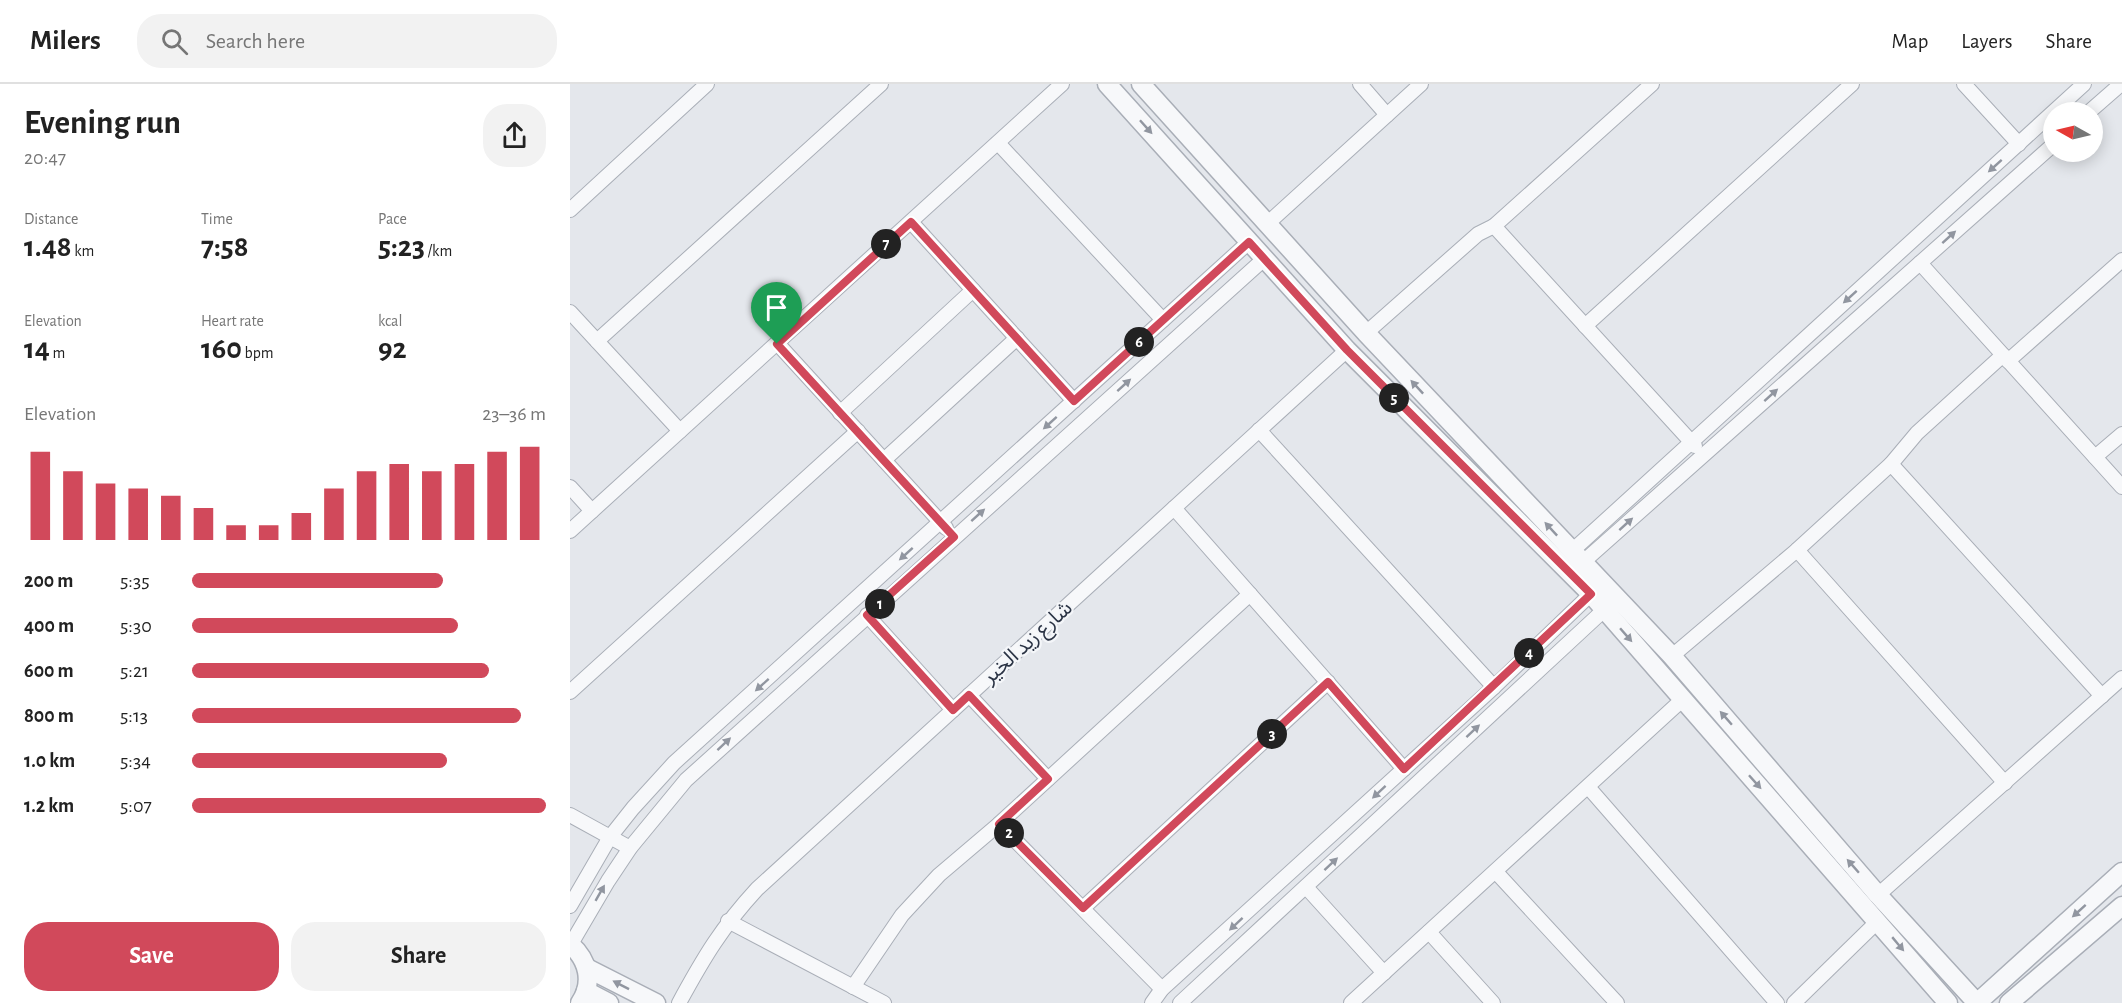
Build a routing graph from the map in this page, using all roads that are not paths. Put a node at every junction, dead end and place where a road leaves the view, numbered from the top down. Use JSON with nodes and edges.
{"nodes":[{"id":1,"x":707,"y":84,"type":"edge"},
{"id":2,"x":881,"y":84,"type":"edge"},
{"id":3,"x":1062,"y":84,"type":"edge"},
{"id":4,"x":1107,"y":84,"type":"edge"},
{"id":5,"x":1141,"y":84,"type":"edge"},
{"id":6,"x":1360,"y":84,"type":"edge"},
{"id":7,"x":1421,"y":84,"type":"edge"},
{"id":8,"x":1652,"y":84,"type":"edge"},
{"id":9,"x":1852,"y":84,"type":"edge"},
{"id":10,"x":1964,"y":84,"type":"edge"},
{"id":11,"x":2084,"y":84,"type":"edge"},
{"id":12,"x":2121,"y":84,"type":"edge"},
{"id":13,"x":2100,"y":102,"type":"edge"},
{"id":14,"x":1387,"y":115,"type":"junction"},
{"id":15,"x":998,"y":143,"type":"junction"},
{"id":16,"x":2019,"y":144,"type":"junction"},
{"id":17,"x":2043,"y":154,"type":"edge"},
{"id":18,"x":570,"y":210,"type":"edge"},
{"id":19,"x":911,"y":222,"type":"junction"},
{"id":20,"x":1268,"y":224,"type":"junction"},
{"id":21,"x":1494,"y":226,"type":"junction"},
{"id":22,"x":1249,"y":242,"type":"junction"},
{"id":23,"x":1264,"y":259,"type":"junction"},
{"id":24,"x":2122,"y":261,"type":"edge"},
{"id":25,"x":1920,"y":263,"type":"junction"},
{"id":26,"x":973,"y":290,"type":"junction"},
{"id":27,"x":570,"y":312,"type":"edge"},
{"id":28,"x":1163,"y":320,"type":"junction"},
{"id":29,"x":1585,"y":326,"type":"junction"},
{"id":30,"x":1366,"y":333,"type":"junction"},
{"id":31,"x":1017,"y":338,"type":"junction"},
{"id":32,"x":597,"y":341,"type":"junction"},
{"id":33,"x":777,"y":344,"type":"junction"},
{"id":34,"x":1347,"y":350,"type":"junction"},
{"id":35,"x":2005,"y":358,"type":"junction"},
{"id":36,"x":1074,"y":401,"type":"junction"},
{"id":37,"x":840,"y":413,"type":"junction"},
{"id":38,"x":1259,"y":430,"type":"junction"},
{"id":39,"x":680,"y":431,"type":"junction"},
{"id":40,"x":858,"y":431,"type":"junction"},
{"id":41,"x":2122,"y":434,"type":"edge"},
{"id":42,"x":1690,"y":441,"type":"junction"},
{"id":43,"x":1703,"y":455,"type":"junction"},
{"id":44,"x":2095,"y":457,"type":"junction"},
{"id":45,"x":884,"y":460,"type":"junction"},
{"id":46,"x":1891,"y":464,"type":"junction"},
{"id":47,"x":570,"y":487,"type":"edge"},
{"id":48,"x":2122,"y":487,"type":"edge"},
{"id":49,"x":1174,"y":508,"type":"junction"},
{"id":50,"x":592,"y":511,"type":"junction"},
{"id":51,"x":941,"y":522,"type":"junction"},
{"id":52,"x":570,"y":531,"type":"edge"},
{"id":53,"x":954,"y":537,"type":"junction"},
{"id":54,"x":1797,"y":550,"type":"junction"},
{"id":55,"x":1577,"y":557,"type":"junction"},
{"id":56,"x":1250,"y":594,"type":"junction"},
{"id":57,"x":1591,"y":594,"type":"junction"},
{"id":58,"x":1604,"y":610,"type":"junction"},
{"id":59,"x":867,"y":615,"type":"junction"},
{"id":60,"x":1672,"y":656,"type":"junction"},
{"id":61,"x":2122,"y":678,"type":"edge"},
{"id":62,"x":1328,"y":682,"type":"junction"},
{"id":63,"x":1494,"y":687,"type":"junction"},
{"id":64,"x":570,"y":692,"type":"edge"},
{"id":65,"x":969,"y":695,"type":"junction"},
{"id":66,"x":2102,"y":696,"type":"junction"},
{"id":67,"x":1682,"y":700,"type":"junction"},
{"id":68,"x":953,"y":710,"type":"junction"},
{"id":69,"x":1404,"y":769,"type":"junction"},
{"id":70,"x":1048,"y":779,"type":"junction"},
{"id":71,"x":2006,"y":783,"type":"junction"},
{"id":72,"x":1588,"y":788,"type":"junction"},
{"id":73,"x":570,"y":816,"type":"edge"},
{"id":74,"x":999,"y":824,"type":"junction"},
{"id":75,"x":610,"y":837,"type":"junction"},
{"id":76,"x":630,"y":848,"type":"junction"},
{"id":77,"x":1496,"y":872,"type":"junction"},
{"id":78,"x":2122,"y":872,"type":"edge"},
{"id":79,"x":1306,"y":887,"type":"junction"},
{"id":80,"x":1878,"y":895,"type":"junction"},
{"id":81,"x":1264,"y":899,"type":"junction"},
{"id":82,"x":570,"y":906,"type":"edge"},
{"id":83,"x":2122,"y":906,"type":"edge"},
{"id":84,"x":1083,"y":908,"type":"junction"},
{"id":85,"x":1276,"y":913,"type":"junction"},
{"id":86,"x":728,"y":921,"type":"junction"},
{"id":87,"x":1878,"y":921,"type":"junction"},
{"id":88,"x":1429,"y":932,"type":"junction"},
{"id":89,"x":571,"y":944,"type":"edge"},
{"id":90,"x":587,"y":968,"type":"junction"},
{"id":91,"x":1384,"y":973,"type":"junction"},
{"id":92,"x":853,"y":987,"type":"junction"},
{"id":93,"x":1162,"y":989,"type":"junction"},
{"id":94,"x":583,"y":997,"type":"edge"},
{"id":95,"x":1367,"y":998,"type":"edge"},
{"id":96,"x":1612,"y":1002,"type":"edge"},
{"id":97,"x":609,"y":1003,"type":"edge"},
{"id":98,"x":656,"y":1003,"type":"edge"},
{"id":99,"x":679,"y":1003,"type":"edge"},
{"id":100,"x":884,"y":1003,"type":"edge"},
{"id":101,"x":1152,"y":1003,"type":"edge"},
{"id":102,"x":1180,"y":1003,"type":"edge"},
{"id":103,"x":1351,"y":1003,"type":"edge"},
{"id":104,"x":1493,"y":1003,"type":"edge"},
{"id":105,"x":1777,"y":1003,"type":"edge"},
{"id":106,"x":1794,"y":1003,"type":"edge"},
{"id":107,"x":1948,"y":1003,"type":"edge"},
{"id":108,"x":1977,"y":1003,"type":"edge"},
{"id":109,"x":2009,"y":1003,"type":"edge"}],
"edges":[{"from":1,"to":18,"type":"street"},
{"from":2,"to":32,"type":"street"},
{"from":3,"to":15,"type":"street"},
{"from":4,"to":22,"type":"street","one_way":true},
{"from":5,"to":20,"type":"street"},
{"from":6,"to":14,"type":"street"},
{"from":7,"to":14,"type":"street"},
{"from":8,"to":21,"type":"street"},
{"from":9,"to":29,"type":"street"},
{"from":10,"to":16,"type":"street"},
{"from":11,"to":16,"type":"street"},
{"from":12,"to":13,"type":"street"},
{"from":14,"to":20,"type":"street"},
{"from":15,"to":19,"type":"street"},
{"from":15,"to":28,"type":"street"},
{"from":16,"to":42,"type":"street","one_way":true},
{"from":25,"to":17,"type":"street","one_way":true},
{"from":19,"to":26,"type":"street"},
{"from":19,"to":33,"type":"street"},
{"from":20,"to":30,"type":"street"},
{"from":21,"to":29,"type":"street"},
{"from":21,"to":30,"type":"street"},
{"from":22,"to":23,"type":"street"},
{"from":22,"to":28,"type":"street"},
{"from":23,"to":34,"type":"street"},
{"from":53,"to":23,"type":"street","one_way":true},
{"from":24,"to":35,"type":"street"},
{"from":25,"to":35,"type":"street"},
{"from":43,"to":25,"type":"street","one_way":true},
{"from":26,"to":31,"type":"street"},
{"from":26,"to":37,"type":"street"},
{"from":27,"to":32,"type":"street"},
{"from":28,"to":36,"type":"street"},
{"from":29,"to":42,"type":"street"},
{"from":55,"to":30,"type":"street","one_way":true},
{"from":31,"to":36,"type":"street"},
{"from":31,"to":45,"type":"street"},
{"from":32,"to":39,"type":"street"},
{"from":33,"to":37,"type":"street"},
{"from":33,"to":39,"type":"street"},
{"from":34,"to":38,"type":"street","name":"شارع زيد الخير"},
{"from":34,"to":57,"type":"street"},
{"from":35,"to":44,"type":"street"},
{"from":35,"to":46,"type":"street"},
{"from":36,"to":51,"type":"street","one_way":true},
{"from":37,"to":40,"type":"street"},
{"from":38,"to":49,"type":"street","name":"شارع زيد الخير"},
{"from":38,"to":63,"type":"street"},
{"from":39,"to":50,"type":"street"},
{"from":40,"to":45,"type":"street"},
{"from":40,"to":64,"type":"street"},
{"from":41,"to":44,"type":"street"},
{"from":42,"to":43,"type":"street"},
{"from":42,"to":55,"type":"street"},
{"from":55,"to":43,"type":"street","one_way":true},
{"from":44,"to":48,"type":"street"},
{"from":45,"to":51,"type":"street"},
{"from":46,"to":54,"type":"street"},
{"from":46,"to":66,"type":"street"},
{"from":47,"to":50,"type":"street"},
{"from":49,"to":56,"type":"street"},
{"from":49,"to":65,"type":"street","name":"شارع زيد الخير"},
{"from":50,"to":52,"type":"street"},
{"from":51,"to":53,"type":"street"},
{"from":51,"to":75,"type":"street","one_way":true},
{"from":53,"to":59,"type":"street"},
{"from":54,"to":60,"type":"street"},
{"from":54,"to":71,"type":"street"},
{"from":55,"to":60,"type":"street"},
{"from":56,"to":62,"type":"street"},
{"from":56,"to":70,"type":"street"},
{"from":57,"to":58,"type":"street"},
{"from":57,"to":63,"type":"street"},
{"from":58,"to":67,"type":"street","one_way":true},
{"from":79,"to":58,"type":"street","one_way":true},
{"from":59,"to":68,"type":"street"},
{"from":76,"to":59,"type":"street","one_way":true},
{"from":80,"to":60,"type":"street","one_way":true},
{"from":61,"to":66,"type":"street"},
{"from":62,"to":69,"type":"street"},
{"from":62,"to":84,"type":"street"},
{"from":63,"to":69,"type":"street"},
{"from":65,"to":68,"type":"street","name":"شارع زيد الخير"},
{"from":65,"to":70,"type":"street"},
{"from":66,"to":71,"type":"street"},
{"from":67,"to":72,"type":"street"},
{"from":67,"to":87,"type":"street","one_way":true},
{"from":68,"to":86,"type":"street","name":"شارع زيد الخير"},
{"from":69,"to":81,"type":"street","one_way":true},
{"from":70,"to":74,"type":"street"},
{"from":71,"to":80,"type":"street"},
{"from":72,"to":77,"type":"street"},
{"from":72,"to":105,"type":"street"},
{"from":73,"to":75,"type":"street"},
{"from":74,"to":84,"type":"street"},
{"from":74,"to":92,"type":"street"},
{"from":75,"to":76,"type":"street"},
{"from":75,"to":82,"type":"street"},
{"from":89,"to":76,"type":"street","one_way":true},
{"from":77,"to":88,"type":"street"},
{"from":77,"to":96,"type":"street"},
{"from":78,"to":108,"type":"street","one_way":true},
{"from":79,"to":85,"type":"street"},
{"from":79,"to":91,"type":"street"},
{"from":80,"to":108,"type":"street"},
{"from":81,"to":85,"type":"street"},
{"from":81,"to":93,"type":"street","one_way":true},
{"from":83,"to":109,"type":"street"},
{"from":84,"to":93,"type":"street"},
{"from":85,"to":102,"type":"street"},
{"from":86,"to":92,"type":"street"},
{"from":86,"to":99,"type":"street","name":"شارع زيد الخير"},
{"from":87,"to":106,"type":"street"},
{"from":87,"to":107,"type":"street","one_way":true},
{"from":88,"to":91,"type":"street"},
{"from":88,"to":104,"type":"street"},
{"from":89,"to":90,"type":"street"},
{"from":90,"to":94,"type":"street"},
{"from":98,"to":90,"type":"street","one_way":true},
{"from":91,"to":95,"type":"street"},
{"from":92,"to":100,"type":"street"},
{"from":93,"to":101,"type":"street"},
{"from":94,"to":97,"type":"street"},
{"from":95,"to":103,"type":"street"}]}
